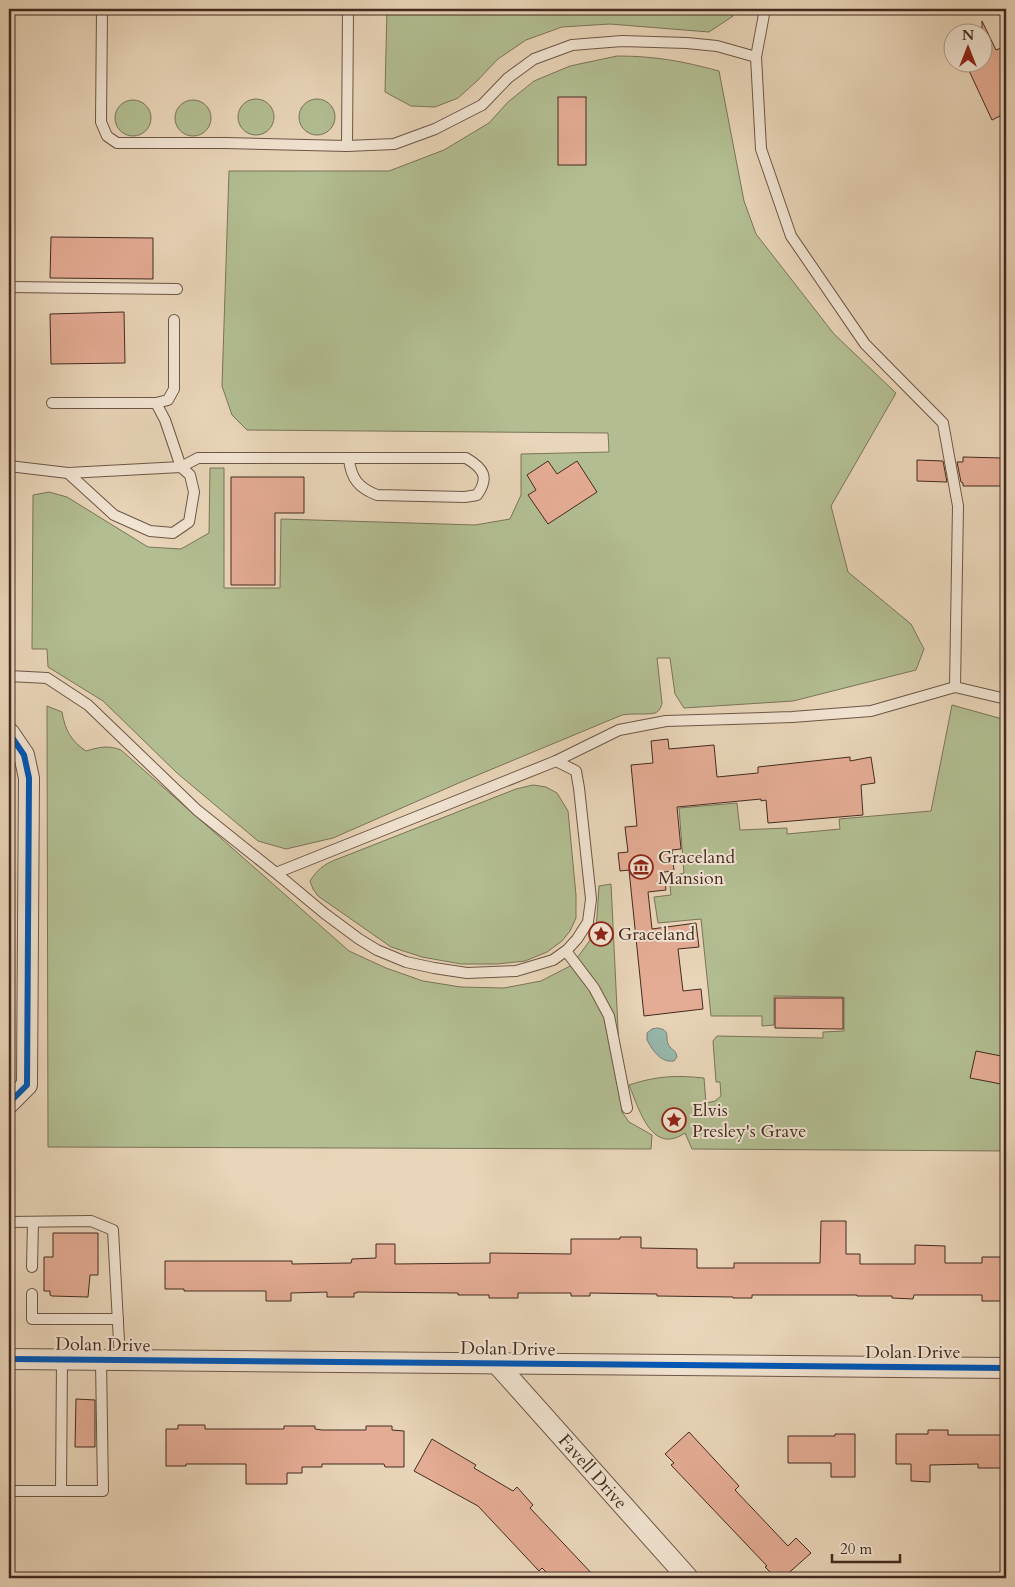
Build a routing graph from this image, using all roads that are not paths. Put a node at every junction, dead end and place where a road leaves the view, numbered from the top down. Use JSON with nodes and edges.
{"nodes":[{"id":1,"x":102,"y":9,"type":"edge"},
{"id":2,"x":348,"y":9,"type":"edge"},
{"id":3,"x":765,"y":9,"type":"edge"},
{"id":4,"x":756,"y":57,"type":"junction"},
{"id":5,"x":347,"y":146,"type":"junction"},
{"id":6,"x":9,"y":287,"type":"edge"},
{"id":7,"x":177,"y":289,"type":"dead end"},
{"id":8,"x":174,"y":320,"type":"dead end"},
{"id":9,"x":52,"y":403,"type":"dead end"},
{"id":10,"x":156,"y":403,"type":"junction"},
{"id":11,"x":349,"y":459,"type":"junction"},
{"id":12,"x":9,"y":466,"type":"edge"},
{"id":13,"x":181,"y":466,"type":"junction"},
{"id":14,"x":68,"y":473,"type":"junction"},
{"id":15,"x":9,"y":676,"type":"edge"},
{"id":16,"x":956,"y":687,"type":"junction"},
{"id":17,"x":1006,"y":699,"type":"edge"},
{"id":18,"x":9,"y":732,"type":"edge"},
{"id":19,"x":556,"y":761,"type":"junction"},
{"id":20,"x":276,"y":873,"type":"junction"},
{"id":21,"x":566,"y":951,"type":"junction"},
{"id":22,"x":9,"y":1103,"type":"edge"},
{"id":23,"x":627,"y":1108,"type":"dead end"},
{"id":24,"x":9,"y":1222,"type":"edge"},
{"id":25,"x":32,"y":1222,"type":"junction"},
{"id":26,"x":32,"y":1267,"type":"dead end"},
{"id":27,"x":32,"y":1294,"type":"dead end"},
{"id":28,"x":118,"y":1320,"type":"junction"},
{"id":29,"x":9,"y":1359,"type":"edge"},
{"id":30,"x":62,"y":1359,"type":"junction"},
{"id":31,"x":110,"y":1360,"type":"junction"},
{"id":32,"x":497,"y":1364,"type":"junction"},
{"id":33,"x":1006,"y":1368,"type":"edge"},
{"id":34,"x":9,"y":1491,"type":"edge"},
{"id":35,"x":61,"y":1491,"type":"junction"},
{"id":36,"x":688,"y":1578,"type":"edge"}],
"edges":[{"from":1,"to":5,"type":"lane"},
{"from":2,"to":5,"type":"lane"},
{"from":3,"to":4,"type":"lane"},
{"from":4,"to":5,"type":"lane"},
{"from":4,"to":16,"type":"lane"},
{"from":6,"to":7,"type":"lane"},
{"from":8,"to":10,"type":"lane"},
{"from":9,"to":10,"type":"lane"},
{"from":10,"to":13,"type":"lane"},
{"from":11,"to":11,"type":"lane"},
{"from":11,"to":13,"type":"lane"},
{"from":12,"to":14,"type":"lane"},
{"from":13,"to":14,"type":"lane"},
{"from":13,"to":14,"type":"lane"},
{"from":15,"to":20,"type":"lane"},
{"from":16,"to":17,"type":"lane"},
{"from":16,"to":19,"type":"lane"},
{"from":18,"to":22,"type":"street"},
{"from":19,"to":20,"type":"lane"},
{"from":19,"to":21,"type":"lane"},
{"from":20,"to":21,"type":"lane"},
{"from":21,"to":23,"type":"lane"},
{"from":24,"to":25,"type":"lane"},
{"from":25,"to":26,"type":"lane"},
{"from":25,"to":28,"type":"lane"},
{"from":27,"to":28,"type":"lane"},
{"from":28,"to":31,"type":"lane"},
{"from":29,"to":30,"type":"street","name":"Dolan Drive"},
{"from":30,"to":31,"type":"street","name":"Dolan Drive"},
{"from":30,"to":35,"type":"lane"},
{"from":31,"to":32,"type":"street","name":"Dolan Drive"},
{"from":31,"to":35,"type":"lane"},
{"from":32,"to":33,"type":"street","name":"Dolan Drive"},
{"from":32,"to":36,"type":"street","name":"Favell Drive"},
{"from":34,"to":35,"type":"lane"}]}
